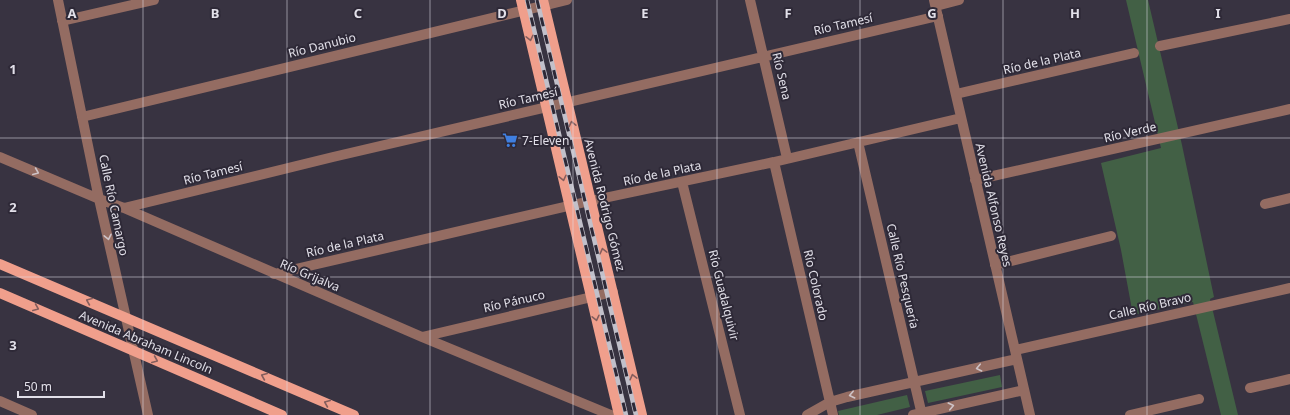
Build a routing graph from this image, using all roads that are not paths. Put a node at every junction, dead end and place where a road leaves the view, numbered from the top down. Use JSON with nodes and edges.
{"nodes":[{"id":1,"x":58,"y":0,"type":"edge"},
{"id":2,"x":154,"y":0,"type":"edge"},
{"id":3,"x":521,"y":0,"type":"edge"},
{"id":4,"x":567,"y":0,"type":"edge"},
{"id":5,"x":750,"y":0,"type":"edge"},
{"id":6,"x":959,"y":0,"type":"edge"},
{"id":7,"x":544,"y":3,"type":"edge"},
{"id":8,"x":936,"y":7,"type":"edge"},
{"id":9,"x":523,"y":10,"type":"junction"},
{"id":10,"x":1290,"y":19,"type":"edge"},
{"id":11,"x":62,"y":21,"type":"junction"},
{"id":12,"x":1160,"y":46,"type":"dead end"},
{"id":13,"x":1134,"y":53,"type":"dead end"},
{"id":14,"x":764,"y":56,"type":"junction"},
{"id":15,"x":956,"y":94,"type":"junction"},
{"id":16,"x":567,"y":102,"type":"junction"},
{"id":17,"x":546,"y":107,"type":"junction"},
{"id":18,"x":1290,"y":109,"type":"edge"},
{"id":19,"x":82,"y":116,"type":"junction"},
{"id":20,"x":961,"y":118,"type":"junction"},
{"id":21,"x":858,"y":142,"type":"junction"},
{"id":22,"x":0,"y":157,"type":"edge"},
{"id":23,"x":787,"y":158,"type":"junction"},
{"id":24,"x":774,"y":162,"type":"junction"},
{"id":25,"x":975,"y":180,"type":"junction"},
{"id":26,"x":682,"y":182,"type":"junction"},
{"id":27,"x":1290,"y":198,"type":"edge"},
{"id":28,"x":100,"y":199,"type":"junction"},
{"id":29,"x":590,"y":200,"type":"junction"},
{"id":30,"x":1264,"y":204,"type":"dead end"},
{"id":31,"x":569,"y":206,"type":"junction"},
{"id":32,"x":124,"y":208,"type":"junction"},
{"id":33,"x":1111,"y":236,"type":"dead end"},
{"id":34,"x":0,"y":264,"type":"edge"},
{"id":35,"x":995,"y":265,"type":"junction"},
{"id":36,"x":274,"y":274,"type":"junction"},
{"id":37,"x":1290,"y":288,"type":"edge"},
{"id":38,"x":613,"y":292,"type":"junction"},
{"id":39,"x":0,"y":293,"type":"edge"},
{"id":40,"x":591,"y":297,"type":"junction"},
{"id":41,"x":125,"y":316,"type":"junction"},
{"id":42,"x":422,"y":337,"type":"junction"},
{"id":43,"x":133,"y":350,"type":"junction"},
{"id":44,"x":1016,"y":354,"type":"junction"},
{"id":45,"x":1290,"y":379,"type":"edge"},
{"id":46,"x":914,"y":382,"type":"junction"},
{"id":47,"x":1250,"y":388,"type":"dead end"},
{"id":48,"x":1024,"y":390,"type":"junction"},
{"id":49,"x":1199,"y":399,"type":"dead end"},
{"id":50,"x":0,"y":401,"type":"edge"},
{"id":51,"x":830,"y":402,"type":"junction"},
{"id":52,"x":919,"y":414,"type":"edge"},
{"id":53,"x":32,"y":415,"type":"edge"},
{"id":54,"x":148,"y":415,"type":"edge"},
{"id":55,"x":282,"y":415,"type":"edge"},
{"id":56,"x":354,"y":415,"type":"edge"},
{"id":57,"x":611,"y":415,"type":"edge"},
{"id":58,"x":618,"y":415,"type":"edge"},
{"id":59,"x":642,"y":415,"type":"edge"},
{"id":60,"x":740,"y":415,"type":"edge"},
{"id":61,"x":807,"y":415,"type":"edge"},
{"id":62,"x":833,"y":415,"type":"edge"},
{"id":63,"x":1030,"y":415,"type":"edge"},
{"id":64,"x":1130,"y":415,"type":"edge"}],
"edges":[{"from":1,"to":11,"type":"street","name":"Calle Río Camargo"},
{"from":2,"to":11,"type":"street"},
{"from":3,"to":9,"type":"main road"},
{"from":4,"to":7,"type":"street","name":"Río Danubio"},
{"from":5,"to":14,"type":"street","name":"Río Sena"},
{"from":6,"to":8,"type":"street","name":"Río Tamesí"},
{"from":7,"to":9,"type":"street","name":"Río Danubio"},
{"from":7,"to":16,"type":"main road","name":"Avenida Rodrigo Gómez"},
{"from":8,"to":14,"type":"street","name":"Río Tamesí"},
{"from":8,"to":15,"type":"street","name":"Avenida Alfonso Reyes"},
{"from":9,"to":17,"type":"main road","one_way":true},
{"from":9,"to":19,"type":"street","name":"Río Danubio"},
{"from":10,"to":12,"type":"street"},
{"from":11,"to":19,"type":"street","name":"Calle Río Camargo"},
{"from":13,"to":15,"type":"street","name":"Río de la Plata"},
{"from":14,"to":16,"type":"street","name":"Río Tamesí"},
{"from":14,"to":23,"type":"street","name":"Río Sena"},
{"from":15,"to":20,"type":"street","name":"Avenida Alfonso Reyes"},
{"from":16,"to":17,"type":"street","name":"Río Tamesí"},
{"from":29,"to":16,"type":"main road","name":"Avenida Rodrigo Gómez","one_way":true},
{"from":17,"to":31,"type":"main road","one_way":true},
{"from":17,"to":32,"type":"street","name":"Río Tamesí"},
{"from":18,"to":25,"type":"street","name":"Río Verde"},
{"from":19,"to":28,"type":"street","name":"Calle Río Camargo"},
{"from":20,"to":21,"type":"street","name":"Río de la Plata"},
{"from":20,"to":25,"type":"street","name":"Avenida Alfonso Reyes"},
{"from":21,"to":23,"type":"street","name":"Río de la Plata"},
{"from":21,"to":46,"type":"street","name":"Calle Río Pesquería"},
{"from":22,"to":28,"type":"street","name":"Río Grijalva","one_way":true},
{"from":23,"to":24,"type":"street","name":"Río de la Plata"},
{"from":24,"to":26,"type":"street","name":"Río de la Plata"},
{"from":24,"to":51,"type":"street","name":"Río Colorado"},
{"from":25,"to":35,"type":"street","name":"Avenida Alfonso Reyes"},
{"from":26,"to":29,"type":"street","name":"Río de la Plata"},
{"from":26,"to":60,"type":"street","name":"Río Guadalquivir"},
{"from":27,"to":30,"type":"street"},
{"from":28,"to":32,"type":"street","name":"Río Grijalva"},
{"from":28,"to":41,"type":"street","name":"Calle Río Camargo","one_way":true},
{"from":29,"to":31,"type":"street","name":"Río de la Plata"},
{"from":38,"to":29,"type":"main road","name":"Avenida Rodrigo Gómez","one_way":true},
{"from":31,"to":36,"type":"street","name":"Río de la Plata"},
{"from":31,"to":40,"type":"main road"},
{"from":32,"to":36,"type":"street","name":"Río Grijalva"},
{"from":33,"to":35,"type":"street"},
{"from":41,"to":34,"type":"main road","one_way":true},
{"from":35,"to":44,"type":"street","name":"Avenida Alfonso Reyes"},
{"from":36,"to":42,"type":"street","name":"Río Grijalva"},
{"from":37,"to":44,"type":"street","name":"Calle Río Bravo"},
{"from":38,"to":40,"type":"street","name":"Río Pánuco"},
{"from":59,"to":38,"type":"main road","name":"Avenida Rodrigo Gómez","one_way":true},
{"from":39,"to":43,"type":"main road","name":"Avenida Abraham Lincoln","one_way":true},
{"from":40,"to":42,"type":"street","name":"Río Pánuco"},
{"from":40,"to":58,"type":"main road","one_way":true},
{"from":41,"to":43,"type":"street","name":"Calle Río Camargo"},
{"from":56,"to":41,"type":"main road","one_way":true},
{"from":42,"to":57,"type":"street","name":"Río Grijalva"},
{"from":43,"to":54,"type":"street","name":"Calle Río Camargo"},
{"from":43,"to":55,"type":"main road","name":"Avenida Abraham Lincoln","one_way":true},
{"from":44,"to":46,"type":"street","name":"Calle Río Bravo","one_way":true},
{"from":44,"to":48,"type":"street","name":"Avenida Alfonso Reyes"},
{"from":45,"to":47,"type":"street"},
{"from":46,"to":51,"type":"street","name":"Calle Río Bravo","one_way":true},
{"from":46,"to":52,"type":"street","name":"Calle Río Pesquería"},
{"from":52,"to":48,"type":"street","one_way":true},
{"from":48,"to":63,"type":"street","name":"Avenida Alfonso Reyes"},
{"from":49,"to":64,"type":"street"},
{"from":50,"to":53,"type":"street"},
{"from":51,"to":61,"type":"street","name":"Calle Río Bravo"},
{"from":51,"to":62,"type":"street","name":"Río Colorado"}]}
